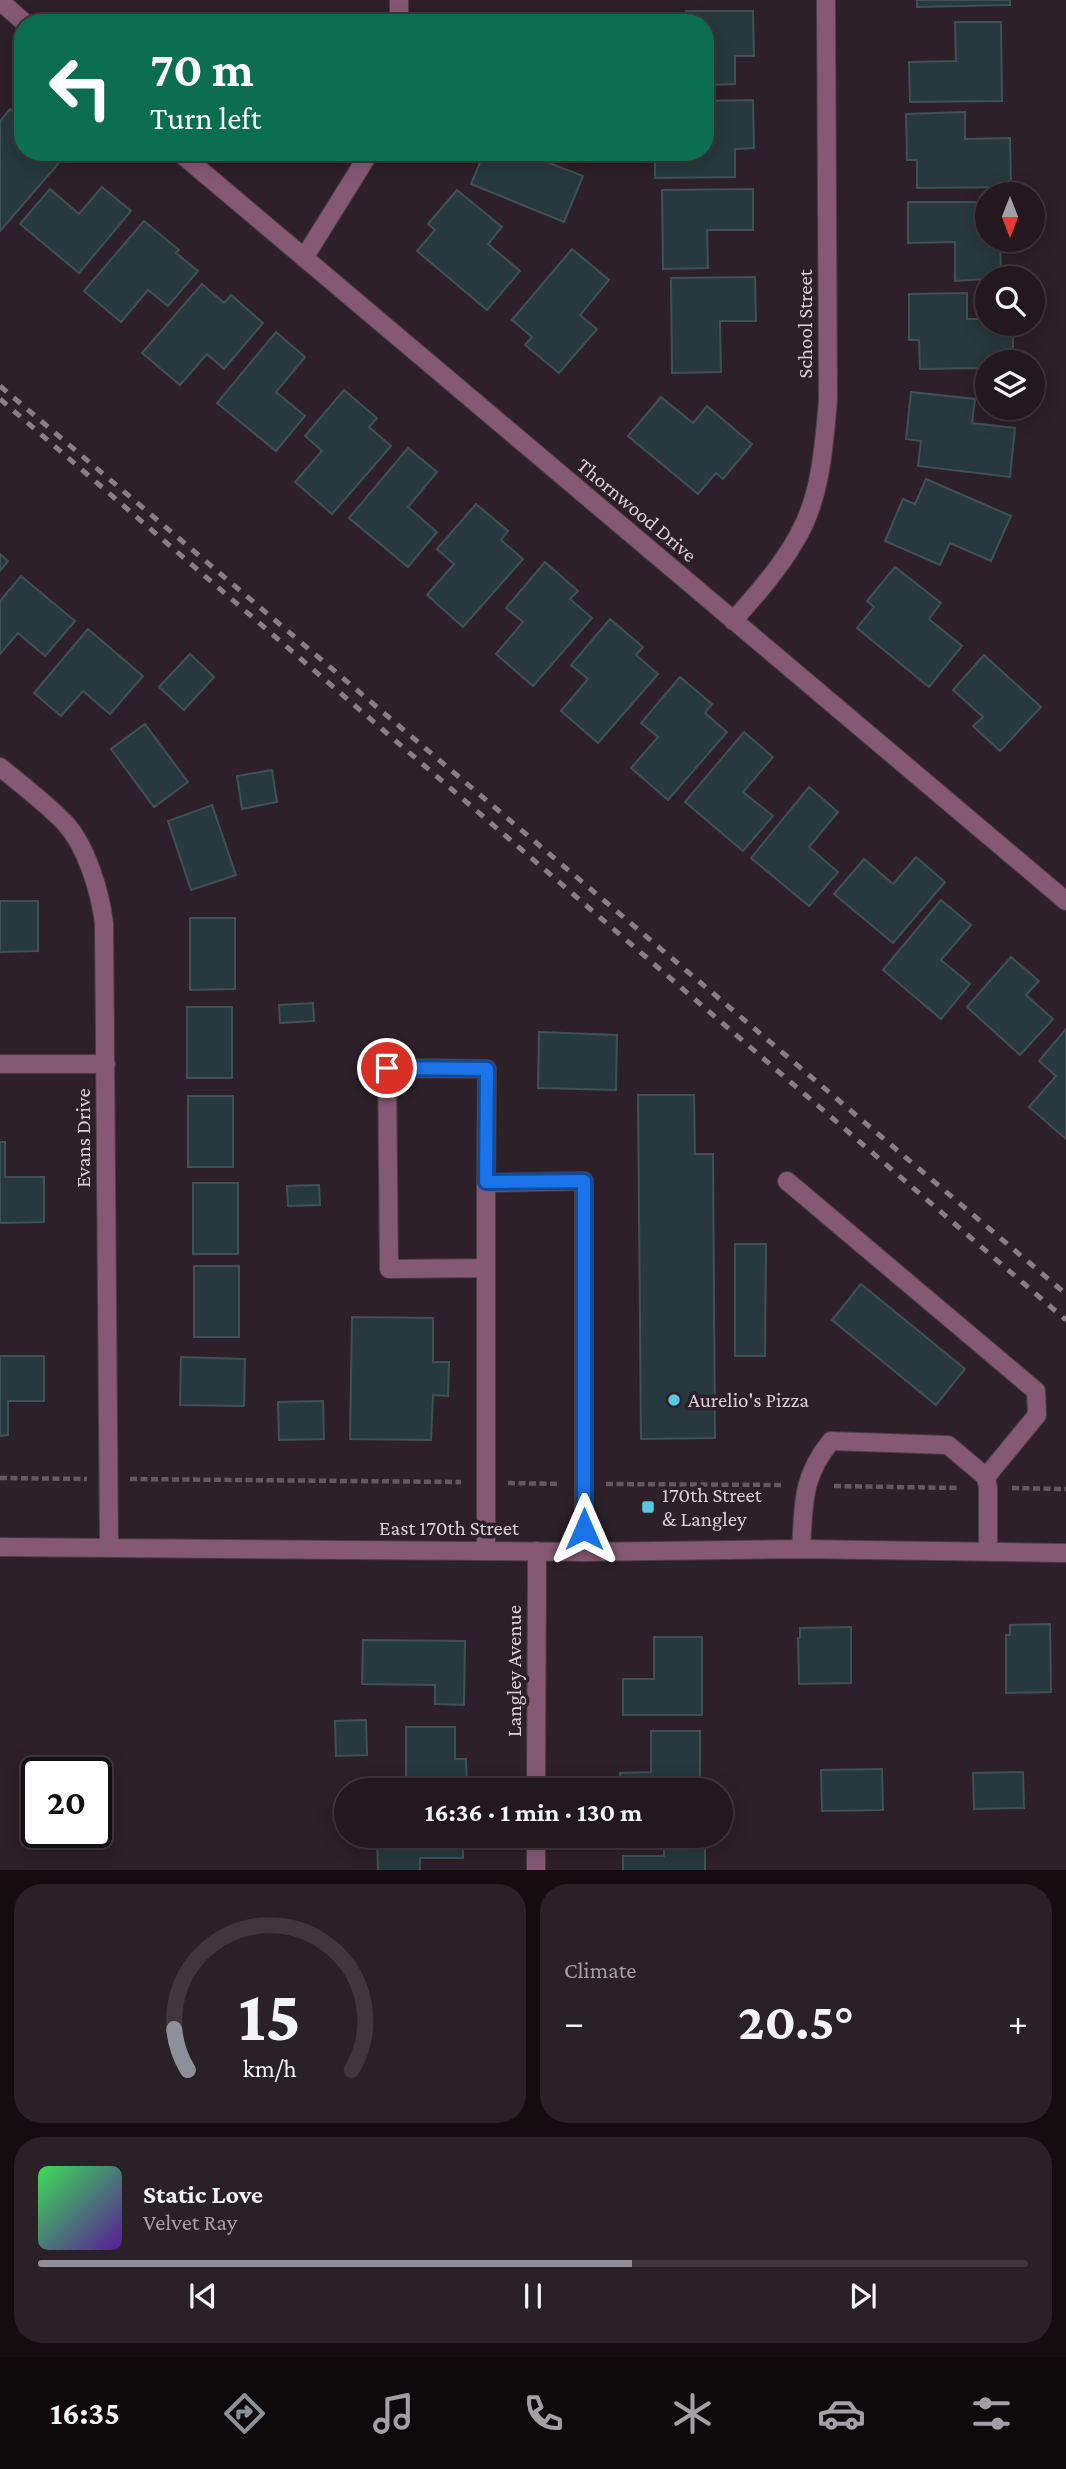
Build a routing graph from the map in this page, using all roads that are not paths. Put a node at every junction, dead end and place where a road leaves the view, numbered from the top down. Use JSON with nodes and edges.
{"nodes":[{"id":1,"x":826,"y":0,"type":"edge"},
{"id":2,"x":0,"y":1,"type":"edge"},
{"id":3,"x":15,"y":14,"type":"edge"},
{"id":4,"x":190,"y":161,"type":"edge"},
{"id":5,"x":364,"y":161,"type":"edge"},
{"id":6,"x":304,"y":258,"type":"junction"},
{"id":7,"x":733,"y":621,"type":"junction"},
{"id":8,"x":0,"y":766,"type":"edge"},
{"id":9,"x":1066,"y":901,"type":"edge"},
{"id":10,"x":0,"y":1064,"type":"edge"},
{"id":11,"x":106,"y":1064,"type":"junction"},
{"id":12,"x":788,"y":1181,"type":"dead end"},
{"id":13,"x":486,"y":1182,"type":"junction"},
{"id":14,"x":486,"y":1268,"type":"junction"},
{"id":15,"x":986,"y":1478,"type":"junction"},
{"id":16,"x":0,"y":1548,"type":"edge"},
{"id":17,"x":109,"y":1548,"type":"junction"},
{"id":18,"x":802,"y":1549,"type":"junction"},
{"id":19,"x":486,"y":1551,"type":"junction"},
{"id":20,"x":537,"y":1551,"type":"junction"},
{"id":21,"x":988,"y":1551,"type":"junction"},
{"id":22,"x":584,"y":1552,"type":"junction"},
{"id":23,"x":1066,"y":1553,"type":"edge"},
{"id":24,"x":536,"y":1778,"type":"edge"},
{"id":25,"x":536,"y":1848,"type":"edge"},
{"id":26,"x":536,"y":1870,"type":"edge"}],
"edges":[{"from":1,"to":7,"type":"street","name":"School Street"},
{"from":2,"to":3,"type":"street"},
{"from":4,"to":6,"type":"street","name":"Thornwood Drive"},
{"from":5,"to":6,"type":"street"},
{"from":6,"to":7,"type":"street","name":"Thornwood Drive"},
{"from":7,"to":9,"type":"street","name":"Thornwood Drive"},
{"from":8,"to":11,"type":"street","name":"Evans Drive"},
{"from":10,"to":11,"type":"street"},
{"from":11,"to":17,"type":"street","name":"Evans Drive"},
{"from":12,"to":15,"type":"street"},
{"from":13,"to":14,"type":"street"},
{"from":13,"to":14,"type":"street"},
{"from":13,"to":22,"type":"street"},
{"from":14,"to":19,"type":"street"},
{"from":15,"to":18,"type":"street"},
{"from":15,"to":21,"type":"street"},
{"from":16,"to":17,"type":"street","name":"East 170th Street"},
{"from":17,"to":19,"type":"street","name":"East 170th Street"},
{"from":18,"to":21,"type":"street","name":"East 170th Street"},
{"from":18,"to":22,"type":"street","name":"East 170th Street"},
{"from":19,"to":20,"type":"street","name":"East 170th Street"},
{"from":20,"to":22,"type":"street","name":"East 170th Street"},
{"from":20,"to":24,"type":"street","name":"Langley Avenue"},
{"from":21,"to":23,"type":"street","name":"East 170th Street"},
{"from":25,"to":26,"type":"street"}]}
